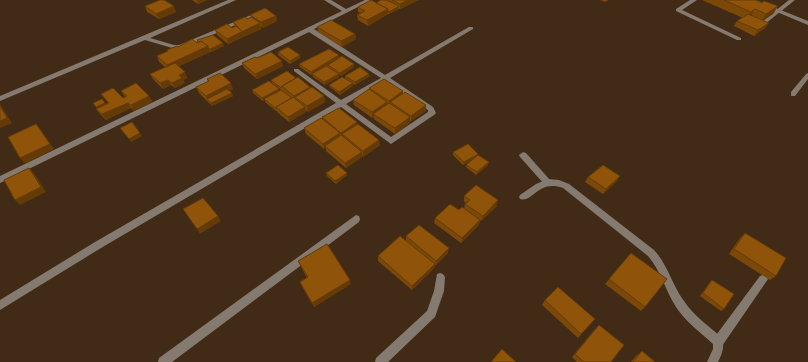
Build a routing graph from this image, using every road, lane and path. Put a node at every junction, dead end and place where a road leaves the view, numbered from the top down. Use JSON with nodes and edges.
{"nodes":[{"id":1,"x":233,"y":0,"type":"edge"},
{"id":2,"x":327,"y":0,"type":"edge"},
{"id":3,"x":369,"y":0,"type":"edge"},
{"id":4,"x":694,"y":0,"type":"edge"},
{"id":5,"x":751,"y":0,"type":"edge"},
{"id":6,"x":792,"y":0,"type":"edge"},
{"id":7,"x":346,"y":11,"type":"junction"},
{"id":8,"x":778,"y":11,"type":"junction"},
{"id":9,"x":253,"y":16,"type":"edge"},
{"id":10,"x":763,"y":23,"type":"edge"},
{"id":11,"x":808,"y":23,"type":"edge"},
{"id":12,"x":471,"y":28,"type":"dead end"},
{"id":13,"x":308,"y":29,"type":"junction"},
{"id":14,"x":145,"y":38,"type":"junction"},
{"id":15,"x":739,"y":39,"type":"dead end"},
{"id":16,"x":296,"y":70,"type":"dead end"},
{"id":17,"x":808,"y":75,"type":"edge"},
{"id":18,"x":384,"y":77,"type":"junction"},
{"id":19,"x":793,"y":94,"type":"dead end"},
{"id":20,"x":0,"y":99,"type":"edge"},
{"id":21,"x":340,"y":103,"type":"junction"},
{"id":22,"x":523,"y":156,"type":"dead end"},
{"id":23,"x":0,"y":180,"type":"edge"},
{"id":24,"x":547,"y":182,"type":"junction"},
{"id":25,"x":523,"y":198,"type":"dead end"},
{"id":26,"x":356,"y":220,"type":"dead end"},
{"id":27,"x":440,"y":277,"type":"dead end"},
{"id":28,"x":763,"y":278,"type":"dead end"},
{"id":29,"x":0,"y":305,"type":"edge"},
{"id":30,"x":718,"y":342,"type":"junction"},
{"id":31,"x":163,"y":362,"type":"edge"},
{"id":32,"x":380,"y":362,"type":"edge"},
{"id":33,"x":712,"y":362,"type":"edge"}],
"edges":[{"from":1,"to":14,"type":"street"},
{"from":2,"to":7,"type":"street"},
{"from":3,"to":7,"type":"street"},
{"from":4,"to":15,"type":"street"},
{"from":5,"to":8,"type":"street"},
{"from":6,"to":8,"type":"street"},
{"from":7,"to":13,"type":"street"},
{"from":8,"to":10,"type":"street"},
{"from":8,"to":11,"type":"street"},
{"from":9,"to":14,"type":"street"},
{"from":12,"to":18,"type":"street"},
{"from":13,"to":18,"type":"street"},
{"from":13,"to":23,"type":"street"},
{"from":14,"to":20,"type":"street"},
{"from":16,"to":21,"type":"street"},
{"from":17,"to":19,"type":"street"},
{"from":18,"to":21,"type":"street"},
{"from":18,"to":21,"type":"street"},
{"from":21,"to":29,"type":"street"},
{"from":22,"to":24,"type":"street"},
{"from":24,"to":25,"type":"street"},
{"from":24,"to":30,"type":"street"},
{"from":26,"to":31,"type":"street"},
{"from":27,"to":32,"type":"street"},
{"from":28,"to":30,"type":"street"},
{"from":30,"to":33,"type":"street"}]}
